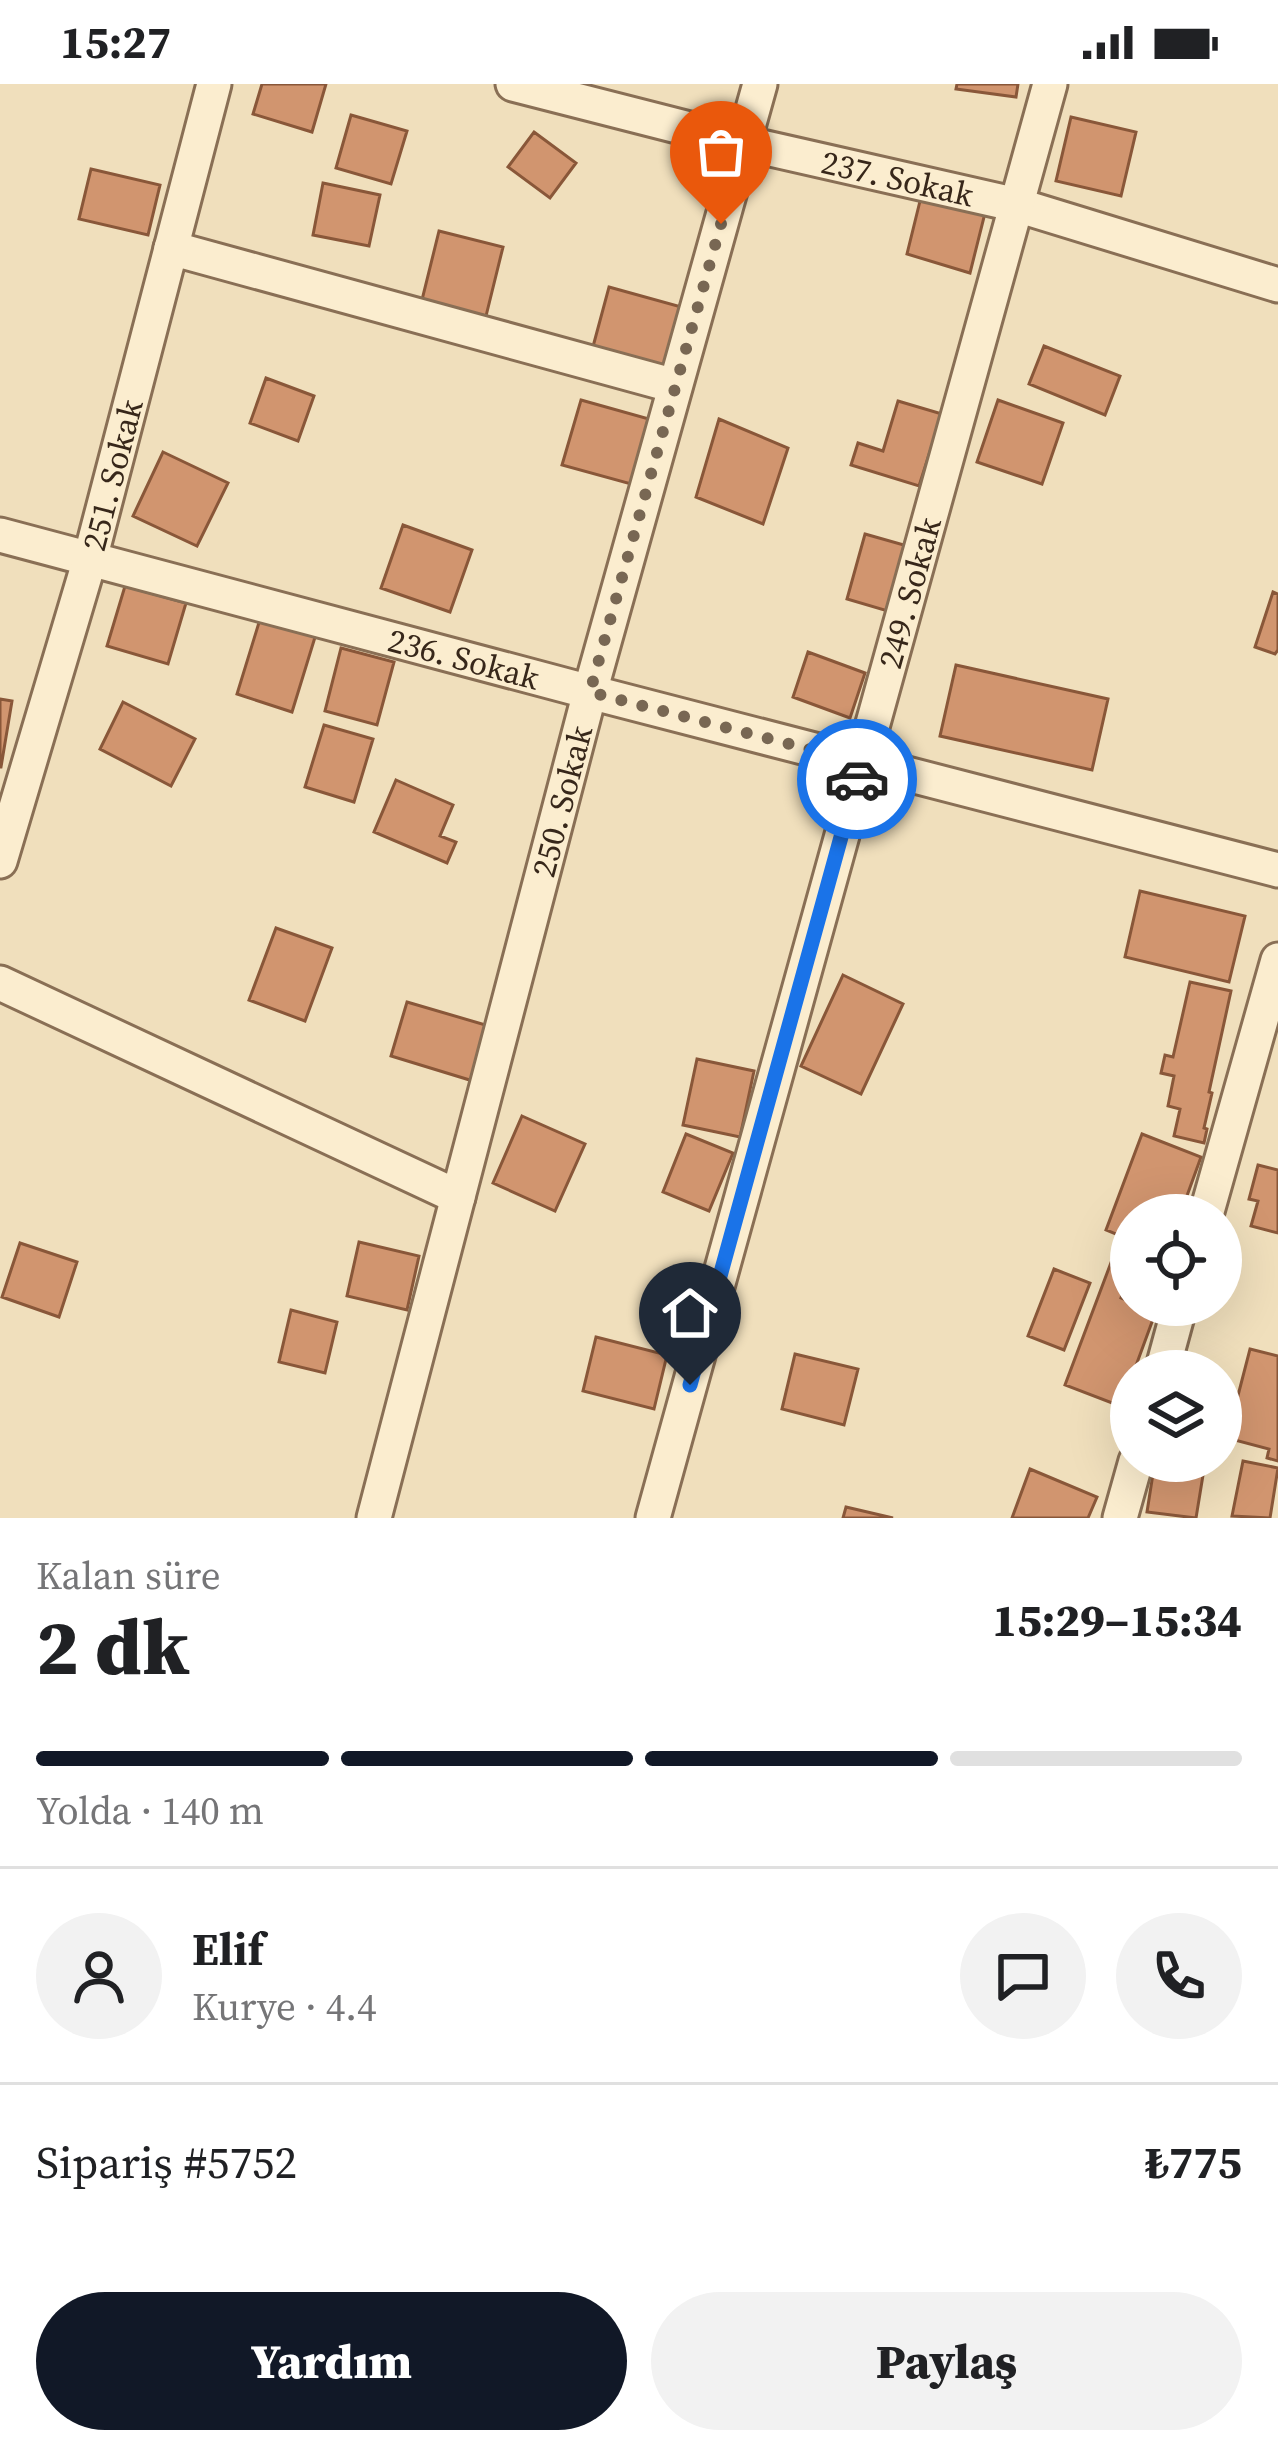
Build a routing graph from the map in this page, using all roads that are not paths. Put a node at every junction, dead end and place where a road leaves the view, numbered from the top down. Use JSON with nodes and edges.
{"nodes":[{"id":1,"x":214,"y":84,"type":"edge"},
{"id":2,"x":513,"y":84,"type":"edge"},
{"id":3,"x":760,"y":84,"type":"edge"},
{"id":4,"x":1050,"y":84,"type":"edge"},
{"id":5,"x":743,"y":142,"type":"junction"},
{"id":6,"x":1017,"y":205,"type":"junction"},
{"id":7,"x":171,"y":248,"type":"junction"},
{"id":8,"x":1278,"y":285,"type":"edge"},
{"id":9,"x":675,"y":386,"type":"junction"},
{"id":10,"x":0,"y":535,"type":"edge"},
{"id":11,"x":90,"y":559,"type":"junction"},
{"id":12,"x":590,"y":692,"type":"junction"},
{"id":13,"x":862,"y":763,"type":"junction"},
{"id":14,"x":0,"y":861,"type":"edge"},
{"id":15,"x":1278,"y":870,"type":"edge"},
{"id":16,"x":1278,"y":960,"type":"edge"},
{"id":17,"x":0,"y":983,"type":"edge"},
{"id":18,"x":1212,"y":1194,"type":"edge"},
{"id":19,"x":458,"y":1198,"type":"junction"},
{"id":20,"x":1130,"y":1482,"type":"edge"},
{"id":21,"x":374,"y":1518,"type":"edge"},
{"id":22,"x":653,"y":1518,"type":"edge"},
{"id":23,"x":1120,"y":1518,"type":"edge"}],
"edges":[{"from":1,"to":7,"type":"street","name":"251. Sokak"},
{"from":2,"to":5,"type":"street","name":"237. Sokak"},
{"from":3,"to":5,"type":"street","name":"250. Sokak"},
{"from":4,"to":6,"type":"street","name":"249. Sokak"},
{"from":5,"to":6,"type":"street","name":"237. Sokak"},
{"from":5,"to":9,"type":"street","name":"250. Sokak"},
{"from":6,"to":8,"type":"street","name":"237. Sokak"},
{"from":6,"to":13,"type":"street","name":"249. Sokak"},
{"from":7,"to":9,"type":"street"},
{"from":7,"to":11,"type":"street","name":"251. Sokak"},
{"from":9,"to":12,"type":"street","name":"250. Sokak"},
{"from":10,"to":11,"type":"street","name":"236. Sokak"},
{"from":11,"to":12,"type":"street","name":"236. Sokak"},
{"from":11,"to":14,"type":"street","name":"251. Sokak"},
{"from":12,"to":13,"type":"street","name":"236. Sokak"},
{"from":12,"to":19,"type":"street","name":"250. Sokak"},
{"from":13,"to":15,"type":"street","name":"236. Sokak"},
{"from":13,"to":22,"type":"street","name":"249. Sokak"},
{"from":16,"to":18,"type":"street"},
{"from":17,"to":19,"type":"street"},
{"from":19,"to":21,"type":"street","name":"250. Sokak"},
{"from":20,"to":23,"type":"street"}]}
